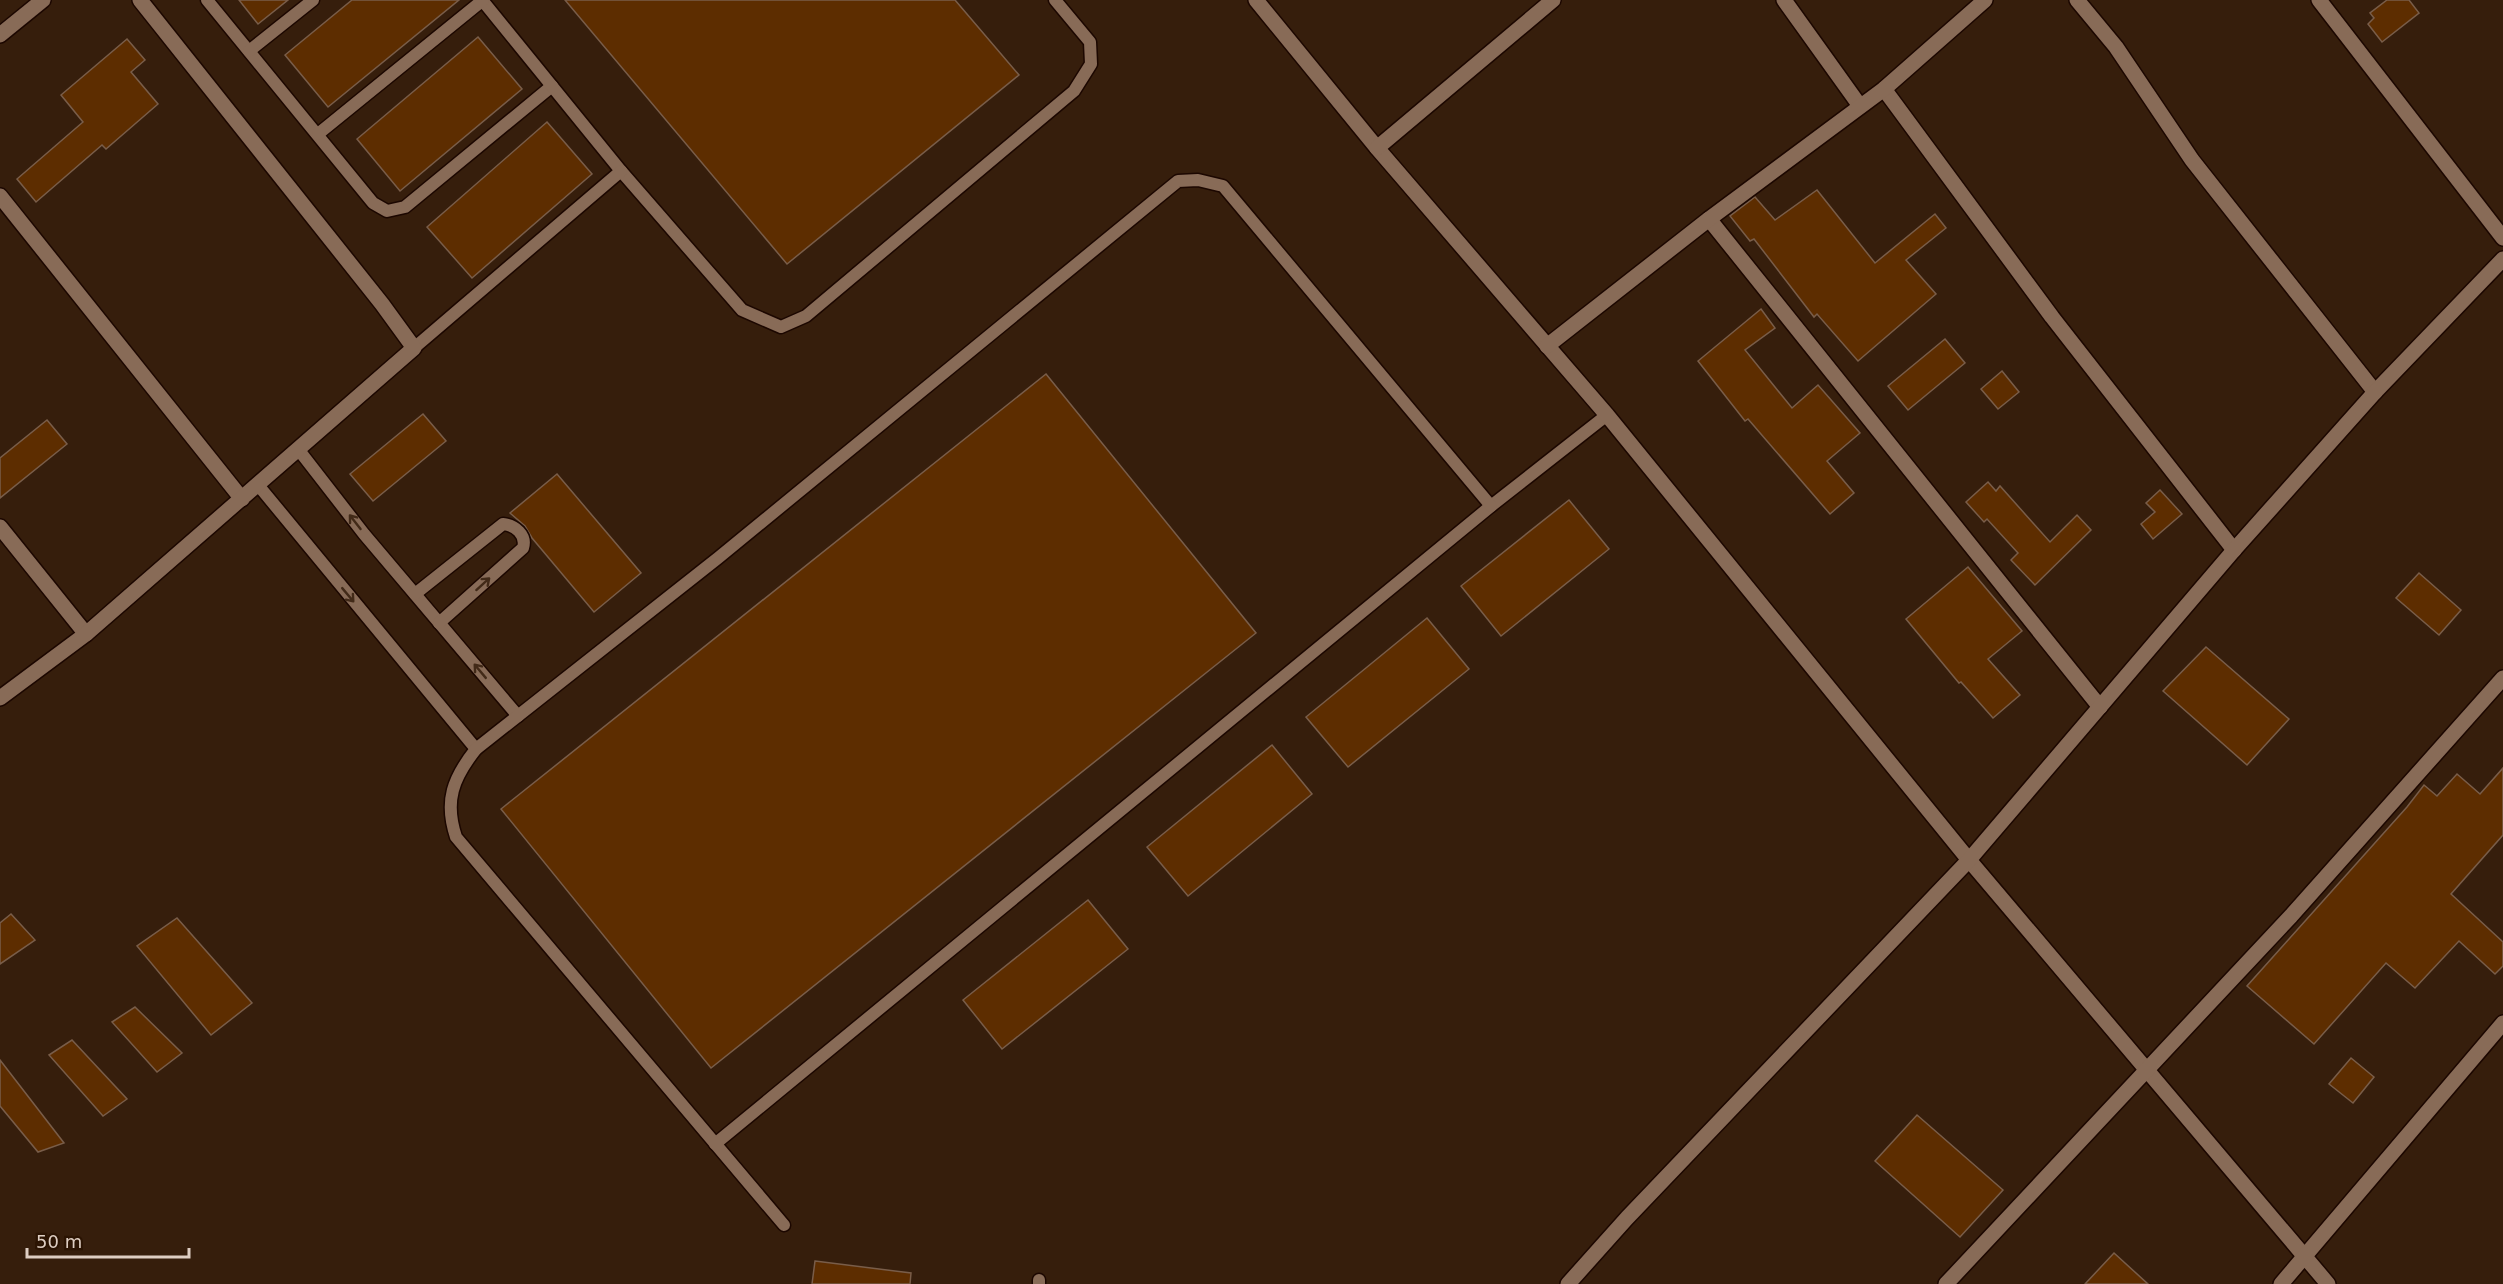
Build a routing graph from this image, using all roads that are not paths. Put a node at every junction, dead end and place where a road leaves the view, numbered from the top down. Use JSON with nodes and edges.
{"nodes":[{"id":1,"x":43,"y":0,"type":"edge"},
{"id":2,"x":140,"y":0,"type":"edge"},
{"id":3,"x":207,"y":0,"type":"edge"},
{"id":4,"x":313,"y":0,"type":"edge"},
{"id":5,"x":482,"y":0,"type":"edge"},
{"id":6,"x":1055,"y":0,"type":"edge"},
{"id":7,"x":1256,"y":0,"type":"edge"},
{"id":8,"x":1553,"y":0,"type":"edge"},
{"id":9,"x":1784,"y":0,"type":"edge"},
{"id":10,"x":1985,"y":0,"type":"edge"},
{"id":11,"x":2077,"y":0,"type":"edge"},
{"id":12,"x":2319,"y":0,"type":"edge"},
{"id":13,"x":0,"y":35,"type":"edge"},
{"id":14,"x":249,"y":51,"type":"junction"},
{"id":15,"x":552,"y":86,"type":"junction"},
{"id":16,"x":1884,"y":89,"type":"junction"},
{"id":17,"x":1860,"y":106,"type":"junction"},
{"id":18,"x":318,"y":134,"type":"junction"},
{"id":19,"x":1377,"y":148,"type":"junction"},
{"id":20,"x":621,"y":171,"type":"junction"},
{"id":21,"x":0,"y":196,"type":"edge"},
{"id":22,"x":1709,"y":219,"type":"junction"},
{"id":23,"x":2503,"y":238,"type":"edge"},
{"id":24,"x":2503,"y":259,"type":"edge"},
{"id":25,"x":1546,"y":346,"type":"junction"},
{"id":26,"x":414,"y":348,"type":"junction"},
{"id":27,"x":2375,"y":392,"type":"junction"},
{"id":28,"x":1607,"y":415,"type":"junction"},
{"id":29,"x":298,"y":449,"type":"junction"},
{"id":30,"x":258,"y":485,"type":"junction"},
{"id":31,"x":242,"y":499,"type":"junction"},
{"id":32,"x":1491,"y":506,"type":"junction"},
{"id":33,"x":0,"y":526,"type":"edge"},
{"id":34,"x":2234,"y":550,"type":"junction"},
{"id":35,"x":415,"y":594,"type":"junction"},
{"id":36,"x":439,"y":623,"type":"junction"},
{"id":37,"x":86,"y":634,"type":"junction"},
{"id":38,"x":2503,"y":678,"type":"edge"},
{"id":39,"x":0,"y":698,"type":"edge"},
{"id":40,"x":2100,"y":707,"type":"junction"},
{"id":41,"x":518,"y":716,"type":"junction"},
{"id":42,"x":476,"y":749,"type":"junction"},
{"id":43,"x":1969,"y":860,"type":"junction"},
{"id":44,"x":2503,"y":1023,"type":"edge"},
{"id":45,"x":2145,"y":1070,"type":"junction"},
{"id":46,"x":715,"y":1144,"type":"junction"},
{"id":47,"x":784,"y":1226,"type":"dead end"},
{"id":48,"x":2306,"y":1257,"type":"junction"},
{"id":49,"x":1568,"y":1284,"type":"edge"},
{"id":50,"x":1946,"y":1284,"type":"edge"},
{"id":51,"x":2281,"y":1284,"type":"edge"},
{"id":52,"x":2328,"y":1284,"type":"edge"}],
"edges":[{"from":1,"to":13,"type":"street"},
{"from":2,"to":26,"type":"street"},
{"from":3,"to":14,"type":"lane"},
{"from":4,"to":14,"type":"lane"},
{"from":5,"to":15,"type":"lane"},
{"from":5,"to":18,"type":"lane"},
{"from":6,"to":20,"type":"lane"},
{"from":7,"to":19,"type":"street"},
{"from":8,"to":19,"type":"street"},
{"from":9,"to":17,"type":"street"},
{"from":10,"to":16,"type":"street"},
{"from":11,"to":27,"type":"street"},
{"from":12,"to":23,"type":"street"},
{"from":14,"to":18,"type":"lane"},
{"from":15,"to":18,"type":"lane"},
{"from":15,"to":20,"type":"lane"},
{"from":16,"to":17,"type":"street"},
{"from":16,"to":34,"type":"street"},
{"from":17,"to":22,"type":"street"},
{"from":19,"to":25,"type":"street"},
{"from":20,"to":26,"type":"lane"},
{"from":21,"to":31,"type":"street"},
{"from":22,"to":25,"type":"street"},
{"from":22,"to":40,"type":"street"},
{"from":24,"to":27,"type":"street"},
{"from":25,"to":28,"type":"street"},
{"from":26,"to":29,"type":"street"},
{"from":27,"to":34,"type":"street"},
{"from":28,"to":32,"type":"lane"},
{"from":28,"to":43,"type":"street"},
{"from":29,"to":30,"type":"street"},
{"from":35,"to":29,"type":"lane","one_way":true},
{"from":30,"to":31,"type":"street"},
{"from":30,"to":42,"type":"lane","one_way":true},
{"from":31,"to":37,"type":"street"},
{"from":32,"to":41,"type":"lane"},
{"from":32,"to":46,"type":"lane"},
{"from":33,"to":37,"type":"street"},
{"from":34,"to":40,"type":"street"},
{"from":35,"to":36,"type":"lane"},
{"from":36,"to":35,"type":"lane","one_way":true},
{"from":41,"to":36,"type":"lane","one_way":true},
{"from":37,"to":39,"type":"street"},
{"from":38,"to":45,"type":"street"},
{"from":40,"to":43,"type":"street"},
{"from":41,"to":42,"type":"lane"},
{"from":42,"to":46,"type":"lane"},
{"from":43,"to":45,"type":"street"},
{"from":43,"to":49,"type":"street"},
{"from":44,"to":48,"type":"street"},
{"from":45,"to":48,"type":"street"},
{"from":45,"to":50,"type":"street"},
{"from":46,"to":47,"type":"lane"},
{"from":48,"to":51,"type":"street"},
{"from":48,"to":52,"type":"street"}]}
